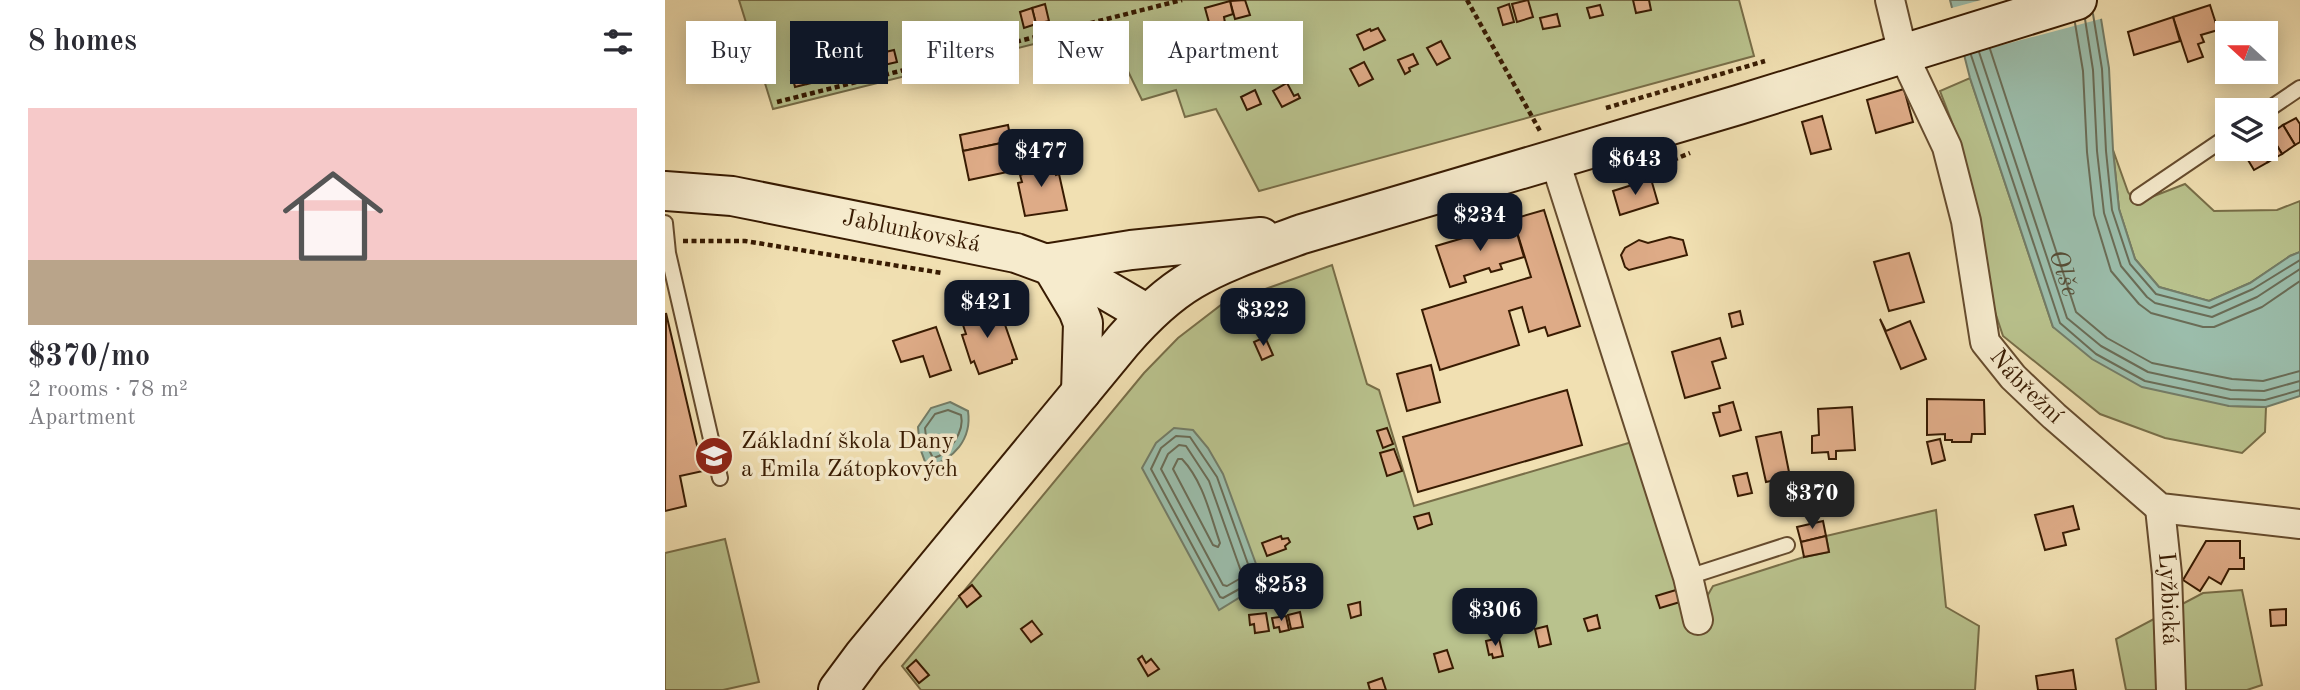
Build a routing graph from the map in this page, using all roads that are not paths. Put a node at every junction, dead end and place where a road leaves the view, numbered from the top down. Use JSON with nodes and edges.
{"nodes":[{"id":1,"x":1890,"y":0,"type":"edge"},
{"id":2,"x":2077,"y":0,"type":"edge"},
{"id":3,"x":1903,"y":54,"type":"junction"},
{"id":4,"x":2300,"y":88,"type":"edge"},
{"id":5,"x":2278,"y":103,"type":"edge"},
{"id":6,"x":1548,"y":137,"type":"junction"},
{"id":7,"x":2215,"y":145,"type":"edge"},
{"id":8,"x":665,"y":191,"type":"edge"},
{"id":9,"x":2138,"y":197,"type":"dead end"},
{"id":10,"x":665,"y":223,"type":"edge"},
{"id":11,"x":1302,"y":234,"type":"junction"},
{"id":12,"x":667,"y":242,"type":"edge"},
{"id":13,"x":1050,"y":263,"type":"junction"},
{"id":14,"x":1147,"y":314,"type":"junction"},
{"id":15,"x":1081,"y":392,"type":"junction"},
{"id":16,"x":720,"y":478,"type":"dead end"},
{"id":17,"x":2159,"y":508,"type":"junction"},
{"id":18,"x":2300,"y":524,"type":"edge"},
{"id":19,"x":1787,"y":545,"type":"dead end"},
{"id":20,"x":1688,"y":577,"type":"junction"},
{"id":21,"x":1698,"y":621,"type":"dead end"},
{"id":22,"x":838,"y":690,"type":"edge"},
{"id":23,"x":2171,"y":690,"type":"edge"}],
"edges":[{"from":1,"to":3,"type":"street","name":"Nábřežní"},
{"from":2,"to":3,"type":"main road"},
{"from":3,"to":6,"type":"main road"},
{"from":3,"to":17,"type":"street","name":"Nábřežní"},
{"from":4,"to":5,"type":"lane"},
{"from":6,"to":11,"type":"main road"},
{"from":6,"to":20,"type":"street"},
{"from":7,"to":9,"type":"lane"},
{"from":8,"to":13,"type":"main road","name":"Jablunkovská"},
{"from":10,"to":12,"type":"lane"},
{"from":11,"to":13,"type":"main road"},
{"from":11,"to":14,"type":"main road"},
{"from":12,"to":16,"type":"lane"},
{"from":13,"to":14,"type":"main road","name":"Jablunkovská"},
{"from":13,"to":15,"type":"main road"},
{"from":14,"to":15,"type":"main road"},
{"from":15,"to":22,"type":"main road"},
{"from":17,"to":18,"type":"street"},
{"from":17,"to":23,"type":"street","name":"Lyžbická"},
{"from":19,"to":20,"type":"lane"},
{"from":20,"to":21,"type":"street"}]}
